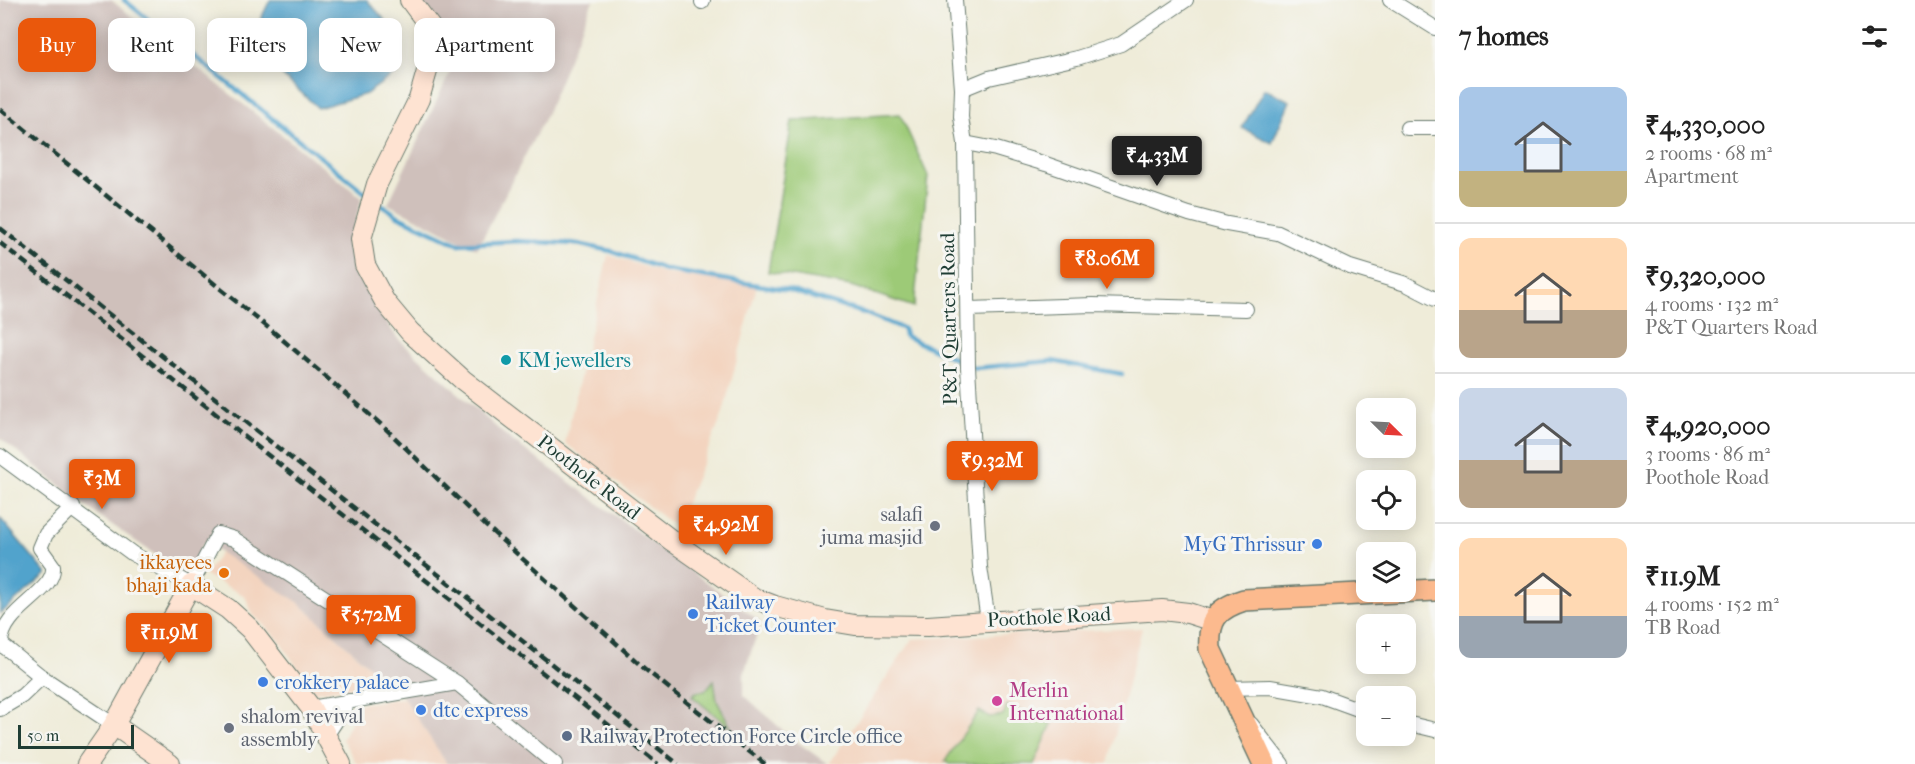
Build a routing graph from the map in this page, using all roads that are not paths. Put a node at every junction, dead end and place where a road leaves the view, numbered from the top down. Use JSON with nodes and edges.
{"nodes":[{"id":1,"x":410,"y":0,"type":"edge"},
{"id":2,"x":955,"y":0,"type":"edge"},
{"id":3,"x":1186,"y":0,"type":"edge"},
{"id":4,"x":1390,"y":0,"type":"edge"},
{"id":5,"x":1435,"y":28,"type":"edge"},
{"id":6,"x":962,"y":89,"type":"junction"},
{"id":7,"x":1407,"y":128,"type":"dead end"},
{"id":8,"x":1435,"y":128,"type":"edge"},
{"id":9,"x":965,"y":143,"type":"junction"},
{"id":10,"x":1435,"y":300,"type":"edge"},
{"id":11,"x":968,"y":309,"type":"junction"},
{"id":12,"x":1246,"y":309,"type":"dead end"},
{"id":13,"x":0,"y":456,"type":"edge"},
{"id":14,"x":73,"y":507,"type":"junction"},
{"id":15,"x":191,"y":585,"type":"junction"},
{"id":16,"x":1435,"y":590,"type":"edge"},
{"id":17,"x":988,"y":620,"type":"junction"},
{"id":18,"x":1213,"y":621,"type":"junction"},
{"id":19,"x":42,"y":677,"type":"junction"},
{"id":20,"x":456,"y":683,"type":"junction"},
{"id":21,"x":1232,"y":698,"type":"junction"},
{"id":22,"x":349,"y":701,"type":"junction"},
{"id":23,"x":311,"y":708,"type":"junction"},
{"id":24,"x":1356,"y":708,"type":"edge"},
{"id":25,"x":0,"y":709,"type":"edge"},
{"id":26,"x":114,"y":725,"type":"junction"},
{"id":27,"x":1416,"y":725,"type":"edge"},
{"id":28,"x":1435,"y":730,"type":"edge"},
{"id":29,"x":326,"y":736,"type":"junction"},
{"id":30,"x":87,"y":764,"type":"edge"},
{"id":31,"x":170,"y":764,"type":"edge"},
{"id":32,"x":341,"y":764,"type":"edge"},
{"id":33,"x":555,"y":764,"type":"edge"},
{"id":34,"x":1264,"y":764,"type":"edge"},
{"id":35,"x":1282,"y":764,"type":"edge"}],
"edges":[{"from":1,"to":17,"type":"street","name":"Poothole Road"},
{"from":2,"to":6,"type":"street","name":"P&T Quarters Road"},
{"from":3,"to":6,"type":"street"},
{"from":4,"to":5,"type":"street"},
{"from":6,"to":9,"type":"street","name":"P&T Quarters Road"},
{"from":7,"to":8,"type":"street"},
{"from":9,"to":10,"type":"street"},
{"from":9,"to":11,"type":"street","name":"P&T Quarters Road"},
{"from":11,"to":12,"type":"street"},
{"from":11,"to":17,"type":"street","name":"P&T Quarters Road"},
{"from":13,"to":14,"type":"street"},
{"from":14,"to":15,"type":"street"},
{"from":14,"to":19,"type":"street"},
{"from":15,"to":20,"type":"street"},
{"from":15,"to":23,"type":"street"},
{"from":15,"to":26,"type":"street"},
{"from":16,"to":18,"type":"main road"},
{"from":17,"to":18,"type":"street","name":"Poothole Road"},
{"from":18,"to":21,"type":"main road"},
{"from":19,"to":25,"type":"street"},
{"from":19,"to":26,"type":"street"},
{"from":20,"to":22,"type":"street"},
{"from":20,"to":33,"type":"street"},
{"from":21,"to":24,"type":"street"},
{"from":21,"to":34,"type":"main road"},
{"from":21,"to":35,"type":"street"},
{"from":22,"to":23,"type":"street"},
{"from":22,"to":29,"type":"street"},
{"from":23,"to":29,"type":"street"},
{"from":26,"to":30,"type":"street"},
{"from":26,"to":31,"type":"street"},
{"from":27,"to":28,"type":"street"},
{"from":29,"to":32,"type":"street"}]}
